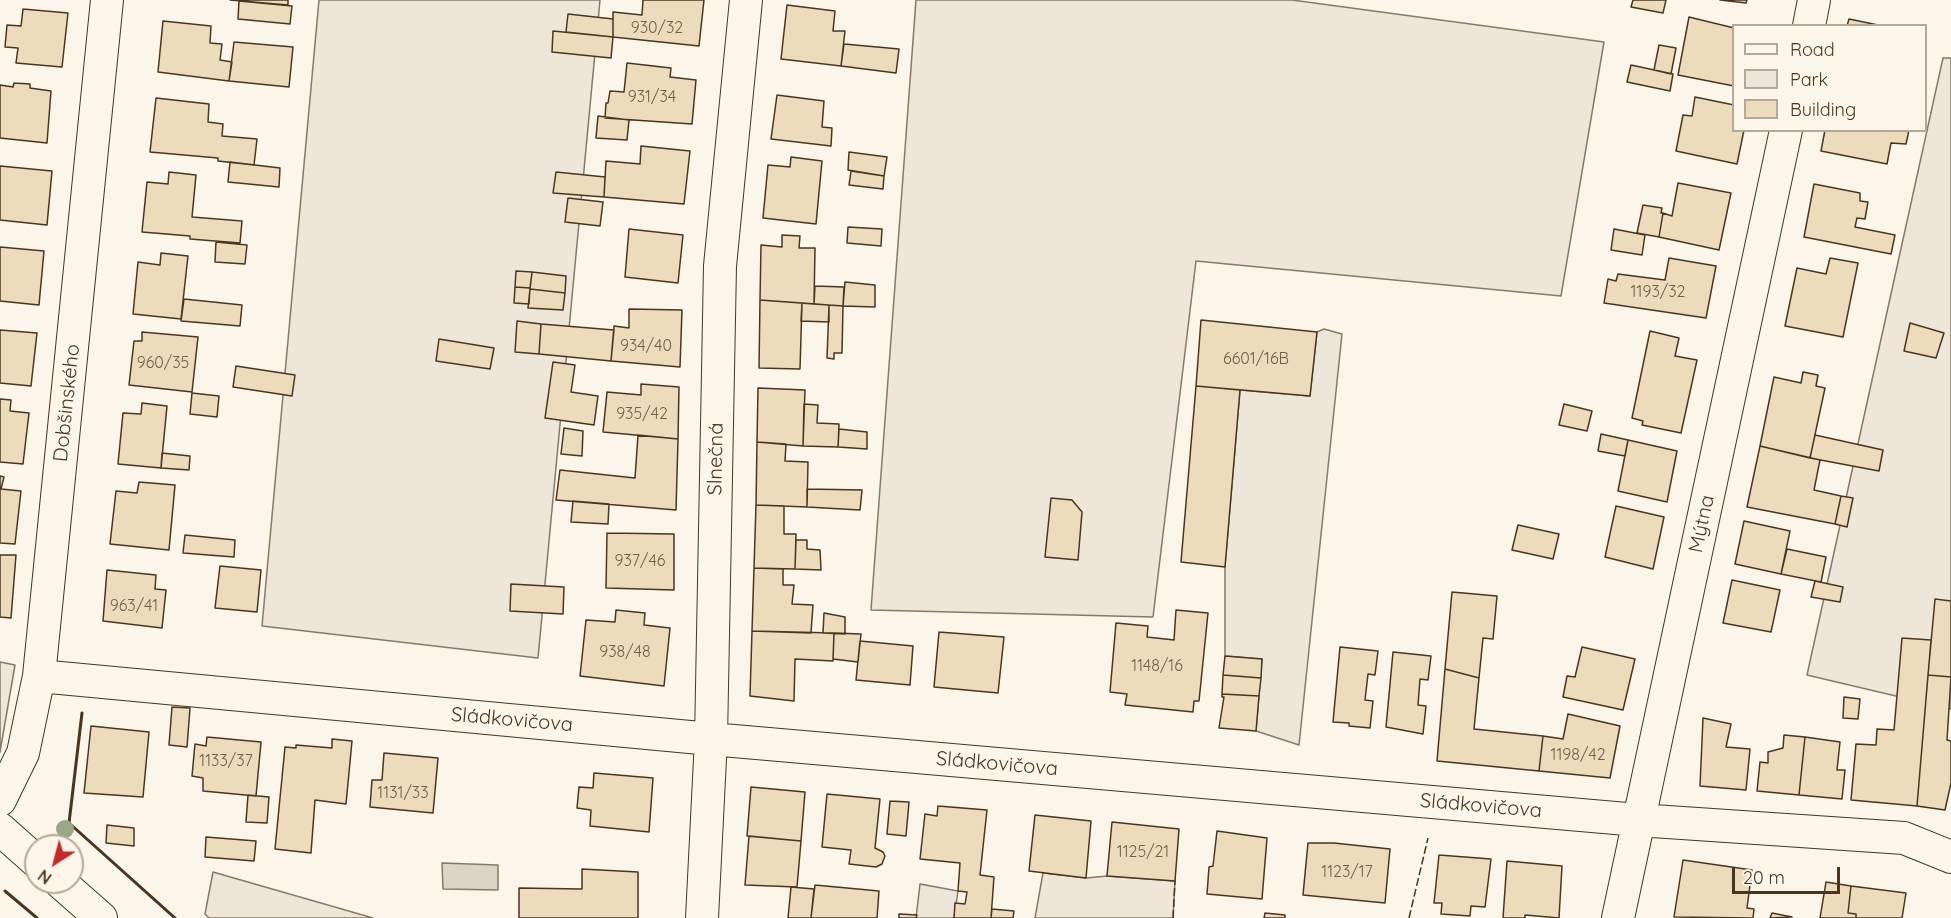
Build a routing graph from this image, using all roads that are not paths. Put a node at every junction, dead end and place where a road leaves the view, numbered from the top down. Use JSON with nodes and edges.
{"nodes":[{"id":1,"x":107,"y":0,"type":"edge"},
{"id":2,"x":746,"y":0,"type":"edge"},
{"id":3,"x":1814,"y":0,"type":"edge"},
{"id":4,"x":1809,"y":24,"type":"edge"},
{"id":5,"x":1786,"y":132,"type":"edge"},
{"id":6,"x":39,"y":676,"type":"junction"},
{"id":7,"x":711,"y":739,"type":"junction"},
{"id":8,"x":0,"y":800,"type":"edge"},
{"id":9,"x":1638,"y":820,"type":"junction"},
{"id":10,"x":0,"y":829,"type":"edge"},
{"id":11,"x":24,"y":850,"type":"edge"},
{"id":12,"x":1951,"y":857,"type":"edge"},
{"id":13,"x":74,"y":894,"type":"edge"},
{"id":14,"x":101,"y":918,"type":"edge"},
{"id":15,"x":702,"y":918,"type":"edge"},
{"id":16,"x":1618,"y":918,"type":"edge"}],
"edges":[{"from":1,"to":6,"type":"street","name":"Dobšinského"},
{"from":2,"to":7,"type":"street","name":"Slnečná"},
{"from":3,"to":4,"type":"street"},
{"from":5,"to":9,"type":"street","name":"Mýtna"},
{"from":6,"to":7,"type":"street","name":"Sládkovičova"},
{"from":6,"to":8,"type":"street","name":"Dobšinského"},
{"from":7,"to":9,"type":"street","name":"Sládkovičova"},
{"from":7,"to":15,"type":"street","name":"Slnečná"},
{"from":9,"to":12,"type":"street","name":"Sládkovičova"},
{"from":9,"to":16,"type":"street","name":"Mýtna"},
{"from":10,"to":11,"type":"street"},
{"from":13,"to":14,"type":"street"}]}
